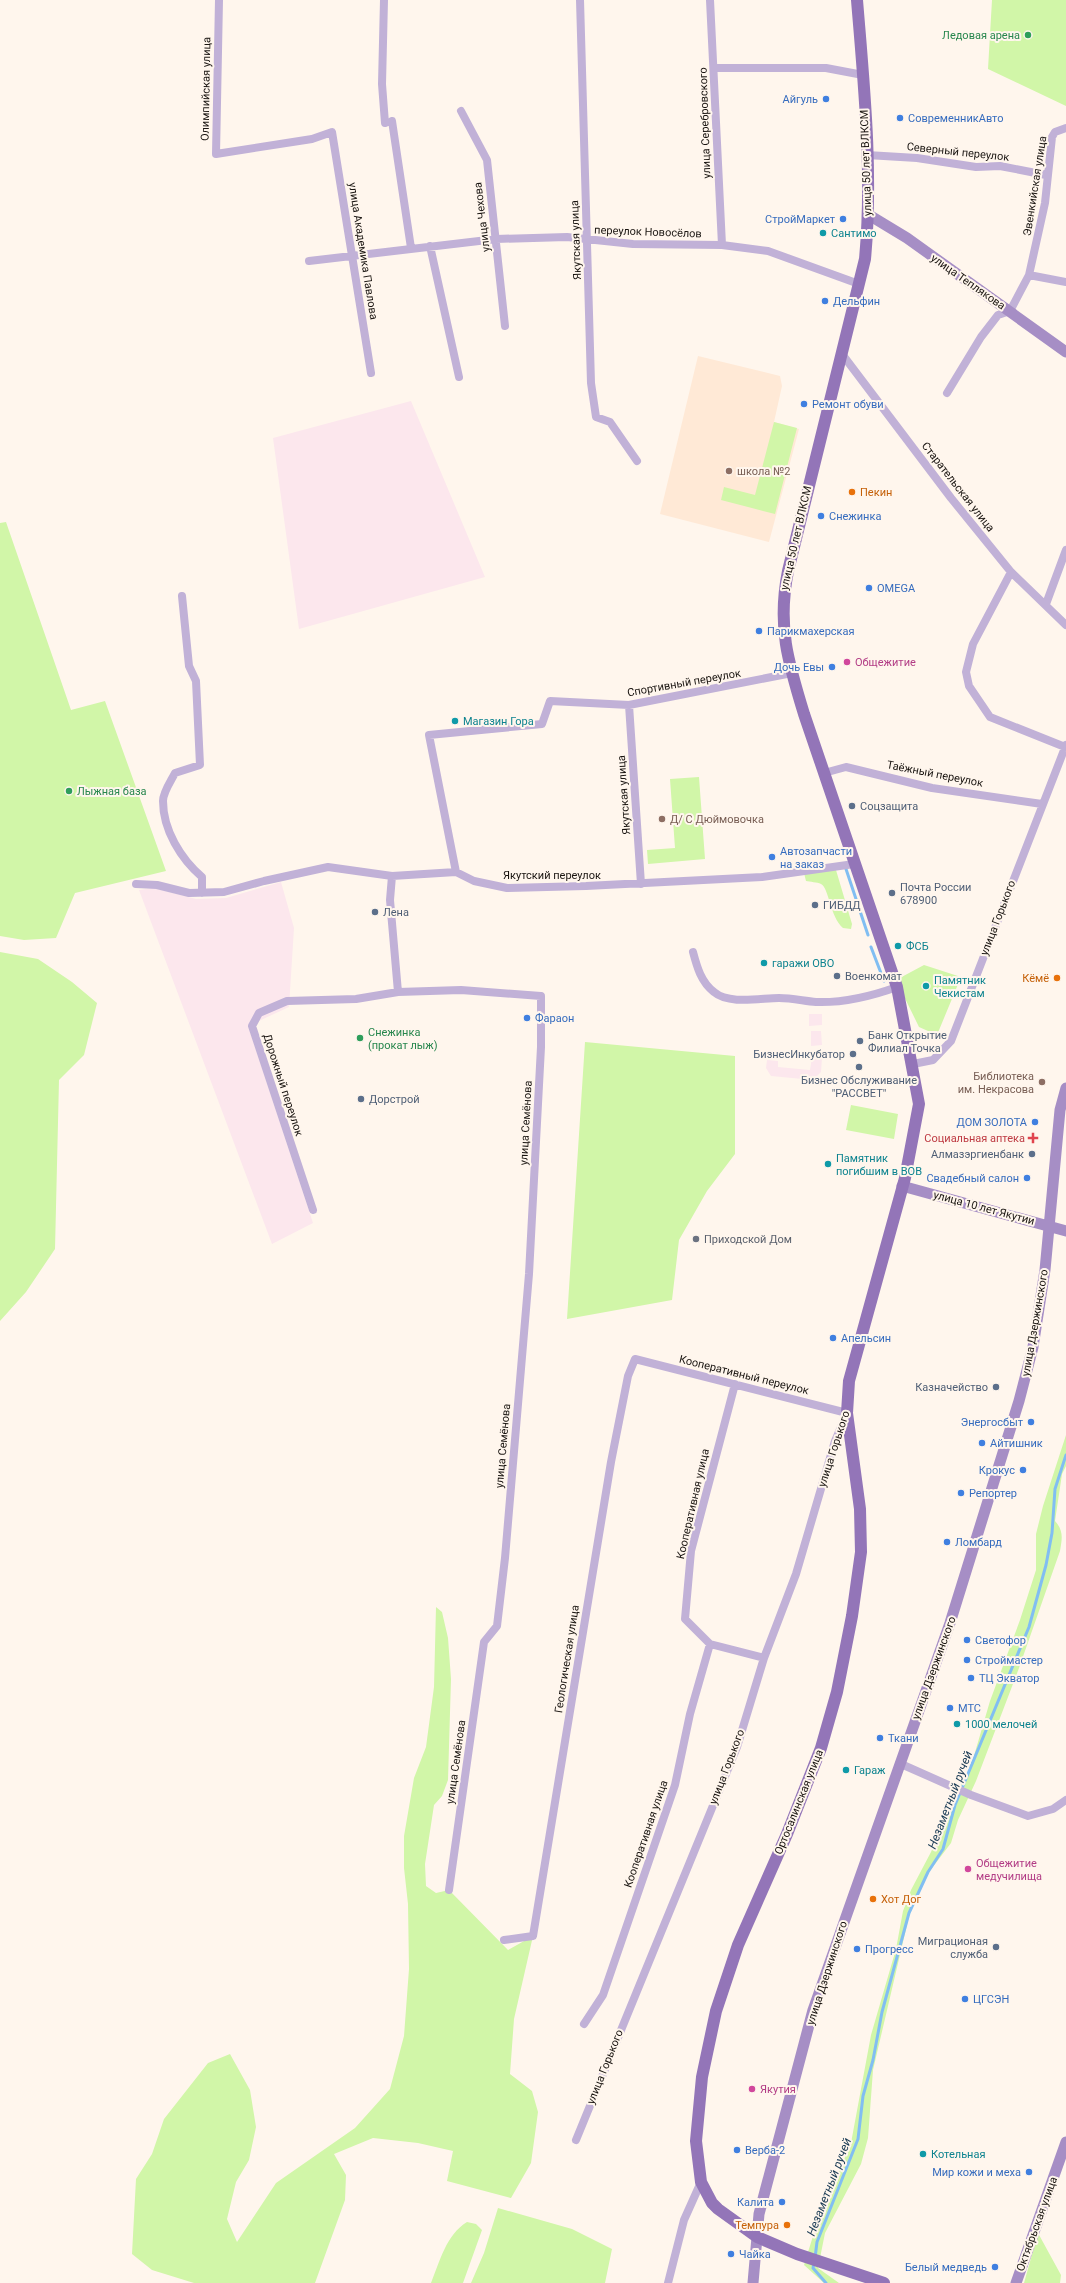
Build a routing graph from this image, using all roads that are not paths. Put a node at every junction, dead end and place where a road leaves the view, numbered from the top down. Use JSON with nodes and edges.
{"nodes":[{"id":1,"x":219,"y":0,"type":"edge"},
{"id":2,"x":384,"y":0,"type":"edge"},
{"id":3,"x":580,"y":0,"type":"edge"},
{"id":4,"x":710,"y":0,"type":"edge"},
{"id":5,"x":857,"y":0,"type":"edge"},
{"id":6,"x":714,"y":68,"type":"junction"},
{"id":7,"x":863,"y":75,"type":"junction"},
{"id":8,"x":461,"y":111,"type":"dead end"},
{"id":9,"x":1066,"y":128,"type":"edge"},
{"id":10,"x":332,"y":132,"type":"joint"},
{"id":11,"x":867,"y":155,"type":"junction"},
{"id":12,"x":1046,"y":174,"type":"junction"},
{"id":13,"x":869,"y":215,"type":"junction"},
{"id":14,"x":496,"y":239,"type":"junction"},
{"id":15,"x":587,"y":240,"type":"junction"},
{"id":16,"x":722,"y":245,"type":"junction"},
{"id":17,"x":430,"y":246,"type":"junction"},
{"id":18,"x":411,"y":248,"type":"junction"},
{"id":19,"x":352,"y":255,"type":"junction"},
{"id":20,"x":309,"y":261,"type":"dead end"},
{"id":21,"x":1029,"y":274,"type":"junction"},
{"id":22,"x":1066,"y":282,"type":"edge"},
{"id":23,"x":860,"y":284,"type":"junction"},
{"id":24,"x":1010,"y":311,"type":"junction"},
{"id":25,"x":505,"y":326,"type":"dead end"},
{"id":26,"x":1066,"y":352,"type":"edge"},
{"id":27,"x":842,"y":354,"type":"junction"},
{"id":28,"x":372,"y":373,"type":"dead end"},
{"id":29,"x":459,"y":377,"type":"dead end"},
{"id":30,"x":947,"y":393,"type":"dead end"},
{"id":31,"x":637,"y":461,"type":"dead end"},
{"id":32,"x":1066,"y":550,"type":"edge"},
{"id":33,"x":1011,"y":572,"type":"junction"},
{"id":34,"x":182,"y":596,"type":"dead end"},
{"id":35,"x":1046,"y":604,"type":"junction"},
{"id":36,"x":1066,"y":625,"type":"edge"},
{"id":37,"x":792,"y":674,"type":"junction"},
{"id":38,"x":629,"y":705,"type":"junction"},
{"id":39,"x":1066,"y":746,"type":"edge"},
{"id":40,"x":824,"y":772,"type":"junction"},
{"id":41,"x":1042,"y":804,"type":"junction"},
{"id":42,"x":854,"y":864,"type":"junction"},
{"id":43,"x":456,"y":872,"type":"junction"},
{"id":44,"x":392,"y":876,"type":"junction"},
{"id":45,"x":136,"y":884,"type":"dead end"},
{"id":46,"x":641,"y":884,"type":"junction"},
{"id":47,"x":202,"y":893,"type":"junction"},
{"id":48,"x":693,"y":952,"type":"dead end"},
{"id":49,"x":897,"y":987,"type":"junction"},
{"id":50,"x":398,"y":992,"type":"junction"},
{"id":51,"x":541,"y":996,"type":"joint"},
{"id":52,"x":913,"y":1064,"type":"junction"},
{"id":53,"x":1066,"y":1088,"type":"edge"},
{"id":54,"x":902,"y":1186,"type":"junction"},
{"id":55,"x":313,"y":1210,"type":"dead end"},
{"id":56,"x":1050,"y":1226,"type":"junction"},
{"id":57,"x":1066,"y":1231,"type":"edge"},
{"id":58,"x":634,"y":1358,"type":"joint"},
{"id":59,"x":735,"y":1384,"type":"junction"},
{"id":60,"x":847,"y":1413,"type":"junction"},
{"id":61,"x":710,"y":1644,"type":"junction"},
{"id":62,"x":764,"y":1658,"type":"junction"},
{"id":63,"x":901,"y":1764,"type":"junction"},
{"id":64,"x":1066,"y":1800,"type":"edge"},
{"id":65,"x":449,"y":1890,"type":"dead end"},
{"id":66,"x":504,"y":1940,"type":"dead end"},
{"id":67,"x":584,"y":2024,"type":"dead end"},
{"id":68,"x":576,"y":2140,"type":"dead end"},
{"id":69,"x":1066,"y":2142,"type":"edge"},
{"id":70,"x":701,"y":2182,"type":"junction"},
{"id":71,"x":757,"y":2237,"type":"junction"},
{"id":72,"x":668,"y":2283,"type":"edge"},
{"id":73,"x":752,"y":2283,"type":"edge"},
{"id":74,"x":884,"y":2283,"type":"edge"},
{"id":75,"x":1016,"y":2283,"type":"edge"}],
"edges":[{"from":1,"to":10,"type":"street","name":"Олимпийская улица"},
{"from":2,"to":18,"type":"street"},
{"from":3,"to":15,"type":"street","name":"Якутская улица"},
{"from":4,"to":6,"type":"street","name":"улица Серебровского"},
{"from":5,"to":7,"type":"main road","name":"улица 50 лет ВЛКСМ"},
{"from":6,"to":7,"type":"street"},
{"from":6,"to":16,"type":"street","name":"улица Серебровского"},
{"from":7,"to":11,"type":"main road","name":"улица 50 лет ВЛКСМ"},
{"from":8,"to":14,"type":"street","name":"улица Чехова"},
{"from":9,"to":12,"type":"street","name":"Эвенкийская улица"},
{"from":10,"to":19,"type":"street","name":"улица Академика Павлова"},
{"from":11,"to":12,"type":"street","name":"Северный переулок"},
{"from":11,"to":13,"type":"main road","name":"улица 50 лет ВЛКСМ"},
{"from":12,"to":21,"type":"street","name":"Эвенкийская улица"},
{"from":13,"to":23,"type":"main road","name":"улица 50 лет ВЛКСМ"},
{"from":13,"to":24,"type":"street","name":"улица Теплякова"},
{"from":14,"to":15,"type":"street","name":"переулок Новосёлов"},
{"from":14,"to":17,"type":"street","name":"переулок Новосёлов"},
{"from":14,"to":25,"type":"street","name":"улица Чехова"},
{"from":15,"to":16,"type":"street","name":"переулок Новосёлов"},
{"from":15,"to":31,"type":"street","name":"Якутская улица"},
{"from":16,"to":23,"type":"street","name":"переулок Новосёлов"},
{"from":17,"to":18,"type":"street","name":"переулок Новосёлов"},
{"from":17,"to":29,"type":"street"},
{"from":18,"to":19,"type":"street","name":"переулок Новосёлов"},
{"from":19,"to":20,"type":"street","name":"переулок Новосёлов"},
{"from":19,"to":28,"type":"street","name":"улица Академика Павлова"},
{"from":21,"to":22,"type":"street"},
{"from":21,"to":24,"type":"street","name":"Эвенкийская улица"},
{"from":23,"to":27,"type":"main road","name":"улица 50 лет ВЛКСМ"},
{"from":24,"to":26,"type":"street","name":"улица Теплякова"},
{"from":24,"to":30,"type":"street"},
{"from":27,"to":33,"type":"street","name":"Старательская улица"},
{"from":27,"to":37,"type":"main road","name":"улица 50 лет ВЛКСМ"},
{"from":32,"to":35,"type":"street"},
{"from":33,"to":35,"type":"street","name":"Старательская улица"},
{"from":33,"to":39,"type":"street"},
{"from":34,"to":47,"type":"street"},
{"from":35,"to":36,"type":"street","name":"Старательская улица"},
{"from":37,"to":38,"type":"street","name":"Спортивный переулок"},
{"from":37,"to":40,"type":"main road","name":"улица 50 лет ВЛКСМ"},
{"from":38,"to":43,"type":"street","name":"Спортивный переулок"},
{"from":38,"to":46,"type":"street","name":"Якутская улица"},
{"from":39,"to":41,"type":"street","name":"улица Горького"},
{"from":40,"to":41,"type":"street","name":"Таёжный переулок"},
{"from":40,"to":42,"type":"main road","name":"улица 50 лет ВЛКСМ"},
{"from":41,"to":52,"type":"street","name":"улица Горького"},
{"from":42,"to":46,"type":"street","name":"Якутский переулок"},
{"from":42,"to":49,"type":"main road","name":"улица 50 лет ВЛКСМ"},
{"from":43,"to":44,"type":"street"},
{"from":43,"to":46,"type":"street","name":"Якутский переулок"},
{"from":44,"to":47,"type":"street"},
{"from":44,"to":50,"type":"street"},
{"from":45,"to":47,"type":"street"},
{"from":48,"to":49,"type":"street"},
{"from":49,"to":52,"type":"main road","name":"улица 50 лет ВЛКСМ"},
{"from":50,"to":51,"type":"street","name":"Дорожный переулок"},
{"from":50,"to":55,"type":"street","name":"Дорожный переулок"},
{"from":51,"to":65,"type":"street","name":"улица Семёнова"},
{"from":52,"to":54,"type":"main road","name":"улица Горького"},
{"from":53,"to":56,"type":"street","name":"улица Дзержинского"},
{"from":54,"to":56,"type":"street","name":"улица 10 лет Якутии"},
{"from":54,"to":60,"type":"main road","name":"улица Горького"},
{"from":56,"to":57,"type":"street","name":"улица 10 лет Якутии"},
{"from":56,"to":63,"type":"street","name":"улица Дзержинского"},
{"from":58,"to":59,"type":"street","name":"Кооперативный переулок"},
{"from":58,"to":66,"type":"street","name":"Геологическая улица"},
{"from":59,"to":60,"type":"street","name":"Кооперативный переулок"},
{"from":59,"to":61,"type":"street","name":"Кооперативная улица"},
{"from":60,"to":62,"type":"street","name":"улица Горького"},
{"from":60,"to":70,"type":"main road","name":"Ортосалинская улица"},
{"from":61,"to":62,"type":"street","name":"Кооперативная улица"},
{"from":61,"to":67,"type":"street","name":"Кооперативная улица"},
{"from":62,"to":68,"type":"street","name":"улица Горького"},
{"from":63,"to":64,"type":"street"},
{"from":63,"to":71,"type":"street","name":"улица Дзержинского"},
{"from":69,"to":75,"type":"street","name":"Октябрьская улица"},
{"from":70,"to":71,"type":"main road","name":"Ортосалинская улица"},
{"from":70,"to":72,"type":"street"},
{"from":71,"to":73,"type":"street","name":"улица Дзержинского"},
{"from":71,"to":74,"type":"main road","name":"Ортосалинская улица"}]}
